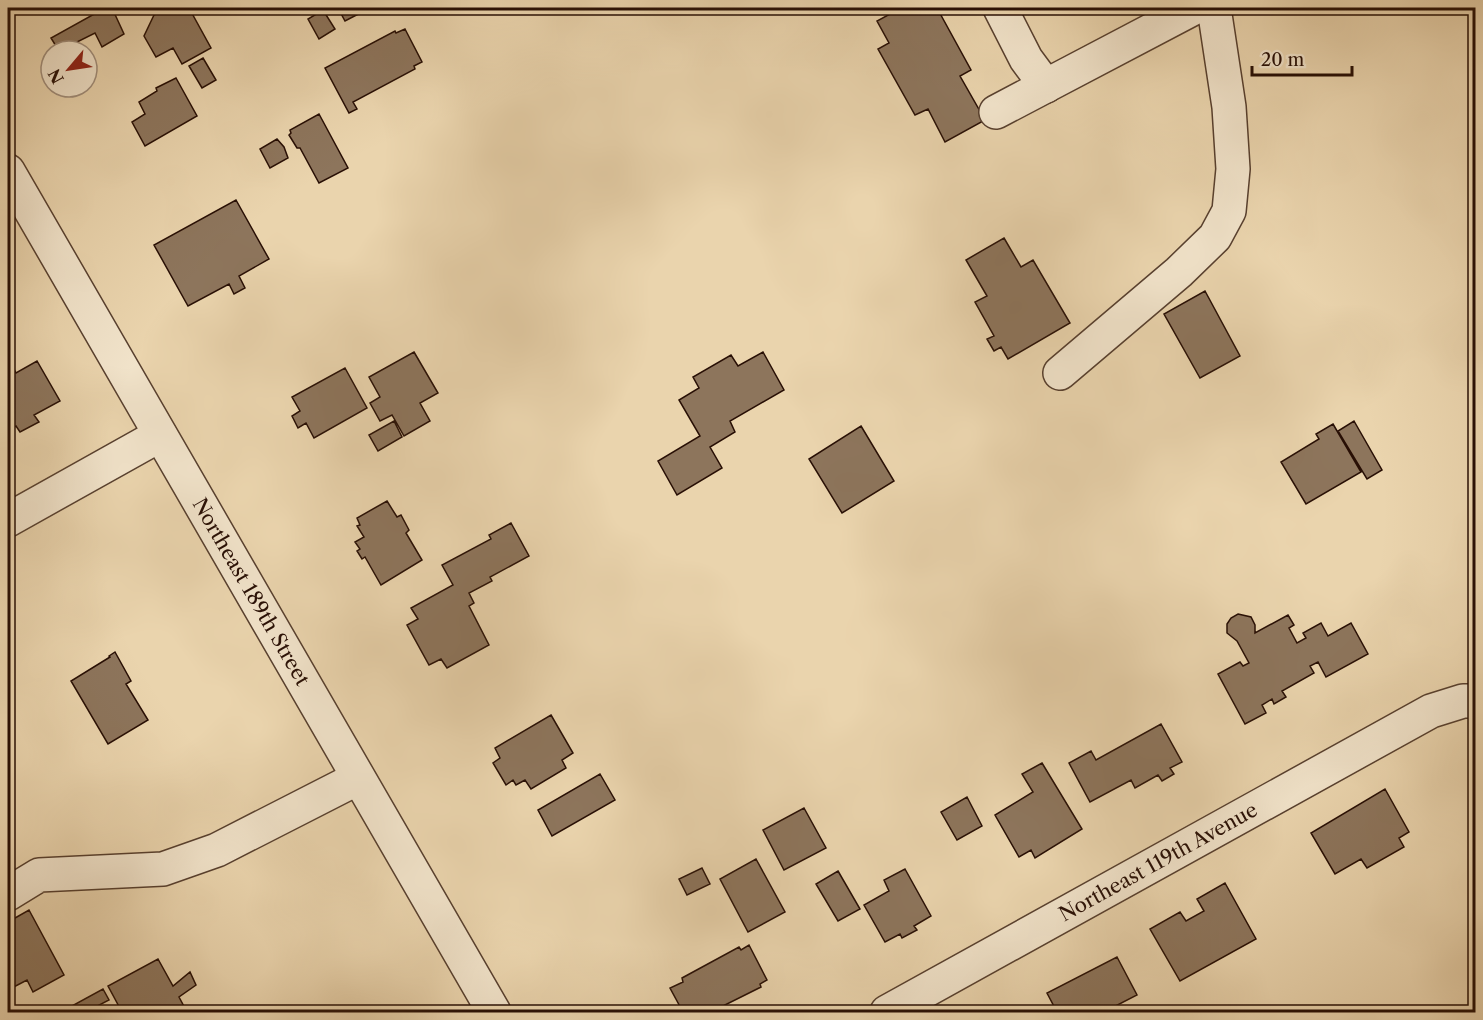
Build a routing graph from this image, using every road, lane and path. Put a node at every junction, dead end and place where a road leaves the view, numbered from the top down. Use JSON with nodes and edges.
{"nodes":[{"id":1,"x":1000,"y":8,"type":"edge"},
{"id":2,"x":1194,"y":8,"type":"edge"},
{"id":3,"x":1214,"y":8,"type":"edge"},
{"id":4,"x":1046,"y":86,"type":"junction"},
{"id":5,"x":996,"y":112,"type":"dead end"},
{"id":6,"x":8,"y":171,"type":"edge"},
{"id":7,"x":1060,"y":373,"type":"dead end"},
{"id":8,"x":160,"y":435,"type":"junction"},
{"id":9,"x":8,"y":520,"type":"edge"},
{"id":10,"x":1476,"y":701,"type":"edge"},
{"id":11,"x":358,"y":778,"type":"junction"},
{"id":12,"x":8,"y":894,"type":"edge"},
{"id":13,"x":494,"y":1012,"type":"edge"},
{"id":14,"x":887,"y":1012,"type":"edge"}],
"edges":[{"from":1,"to":4,"type":"street"},
{"from":2,"to":4,"type":"street"},
{"from":3,"to":7,"type":"street"},
{"from":4,"to":5,"type":"street"},
{"from":6,"to":8,"type":"street","name":"Northeast 189th Street"},
{"from":8,"to":9,"type":"street"},
{"from":8,"to":11,"type":"street","name":"Northeast 189th Street"},
{"from":10,"to":14,"type":"street","name":"Northeast 119th Avenue"},
{"from":11,"to":12,"type":"street"},
{"from":11,"to":13,"type":"street","name":"Northeast 189th Street"}]}
